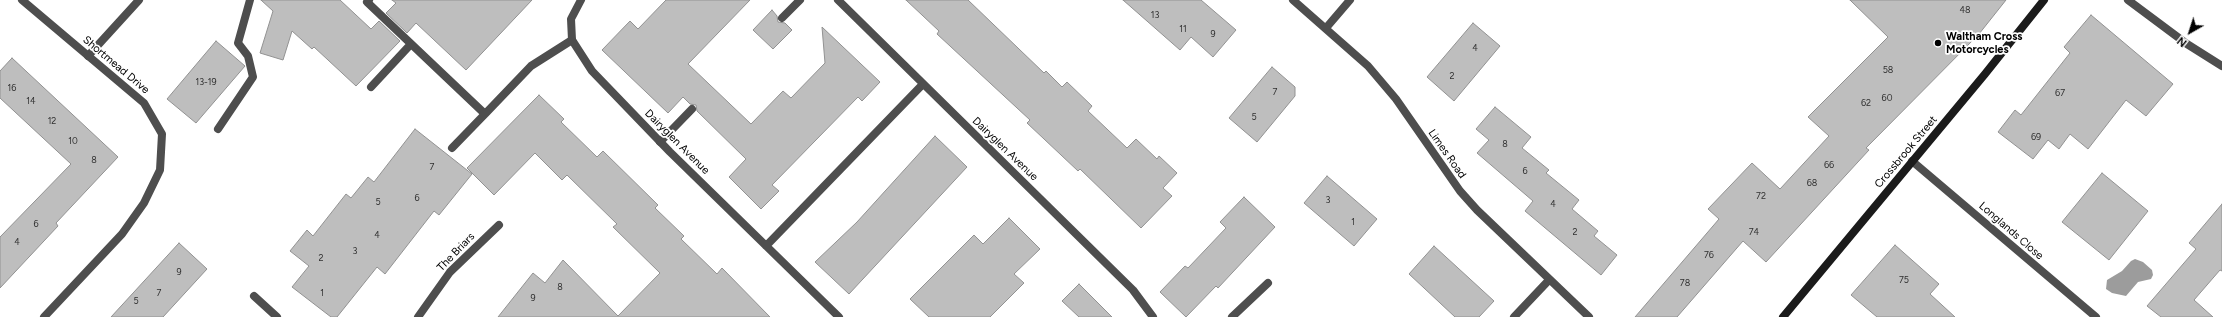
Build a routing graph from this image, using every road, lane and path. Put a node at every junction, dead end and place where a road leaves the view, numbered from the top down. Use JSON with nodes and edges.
{"nodes":[{"id":1,"x":22,"y":0,"type":"edge"},
{"id":2,"x":139,"y":0,"type":"edge"},
{"id":3,"x":250,"y":0,"type":"edge"},
{"id":4,"x":368,"y":0,"type":"edge"},
{"id":5,"x":581,"y":0,"type":"edge"},
{"id":6,"x":800,"y":0,"type":"edge"},
{"id":7,"x":838,"y":0,"type":"edge"},
{"id":8,"x":1293,"y":0,"type":"edge"},
{"id":9,"x":1350,"y":0,"type":"edge"},
{"id":10,"x":2044,"y":0,"type":"edge"},
{"id":11,"x":2128,"y":0,"type":"edge"},
{"id":12,"x":782,"y":18,"type":"dead end"},
{"id":13,"x":1326,"y":28,"type":"junction"},
{"id":14,"x":572,"y":40,"type":"junction"},
{"id":15,"x":411,"y":44,"type":"junction"},
{"id":16,"x":88,"y":56,"type":"junction"},
{"id":17,"x":2222,"y":66,"type":"edge"},
{"id":18,"x":923,"y":84,"type":"junction"},
{"id":19,"x":371,"y":87,"type":"dead end"},
{"id":20,"x":692,"y":108,"type":"dead end"},
{"id":21,"x":485,"y":114,"type":"junction"},
{"id":22,"x":218,"y":129,"type":"dead end"},
{"id":23,"x":660,"y":142,"type":"junction"},
{"id":24,"x":452,"y":148,"type":"dead end"},
{"id":25,"x":1912,"y":161,"type":"junction"},
{"id":26,"x":499,"y":224,"type":"dead end"},
{"id":27,"x":766,"y":246,"type":"junction"},
{"id":28,"x":1549,"y":280,"type":"junction"},
{"id":29,"x":1268,"y":283,"type":"dead end"},
{"id":30,"x":254,"y":296,"type":"dead end"},
{"id":31,"x":44,"y":317,"type":"edge"},
{"id":32,"x":277,"y":317,"type":"edge"},
{"id":33,"x":418,"y":317,"type":"edge"},
{"id":34,"x":839,"y":317,"type":"edge"},
{"id":35,"x":1153,"y":317,"type":"edge"},
{"id":36,"x":1232,"y":317,"type":"edge"},
{"id":37,"x":1514,"y":317,"type":"edge"},
{"id":38,"x":1588,"y":317,"type":"edge"},
{"id":39,"x":1783,"y":317,"type":"edge"},
{"id":40,"x":2096,"y":317,"type":"edge"}],
"edges":[{"from":1,"to":16,"type":"street","name":"Shortmead Drive"},
{"from":2,"to":16,"type":"street"},
{"from":3,"to":22,"type":"street"},
{"from":4,"to":15,"type":"street"},
{"from":5,"to":14,"type":"street"},
{"from":6,"to":12,"type":"street"},
{"from":7,"to":18,"type":"street","name":"Dairyglen Avenue"},
{"from":8,"to":13,"type":"street","name":"Limes Road"},
{"from":9,"to":13,"type":"street"},
{"from":10,"to":25,"type":"main road","name":"Crossbrook Street"},
{"from":11,"to":17,"type":"street"},
{"from":13,"to":28,"type":"street","name":"Limes Road"},
{"from":14,"to":21,"type":"street"},
{"from":14,"to":23,"type":"street","name":"Dairyglen Avenue"},
{"from":15,"to":19,"type":"street"},
{"from":15,"to":21,"type":"street"},
{"from":16,"to":31,"type":"street","name":"Shortmead Drive"},
{"from":18,"to":27,"type":"street"},
{"from":18,"to":35,"type":"street","name":"Dairyglen Avenue"},
{"from":20,"to":23,"type":"street"},
{"from":21,"to":24,"type":"street"},
{"from":23,"to":27,"type":"street","name":"Dairyglen Avenue"},
{"from":25,"to":39,"type":"main road","name":"Crossbrook Street"},
{"from":25,"to":40,"type":"street","name":"Longlands Close"},
{"from":26,"to":33,"type":"street","name":"The Briars"},
{"from":27,"to":34,"type":"street","name":"Dairyglen Avenue"},
{"from":28,"to":37,"type":"street"},
{"from":28,"to":38,"type":"street","name":"Limes Road"},
{"from":29,"to":36,"type":"street"},
{"from":30,"to":32,"type":"street"}]}
